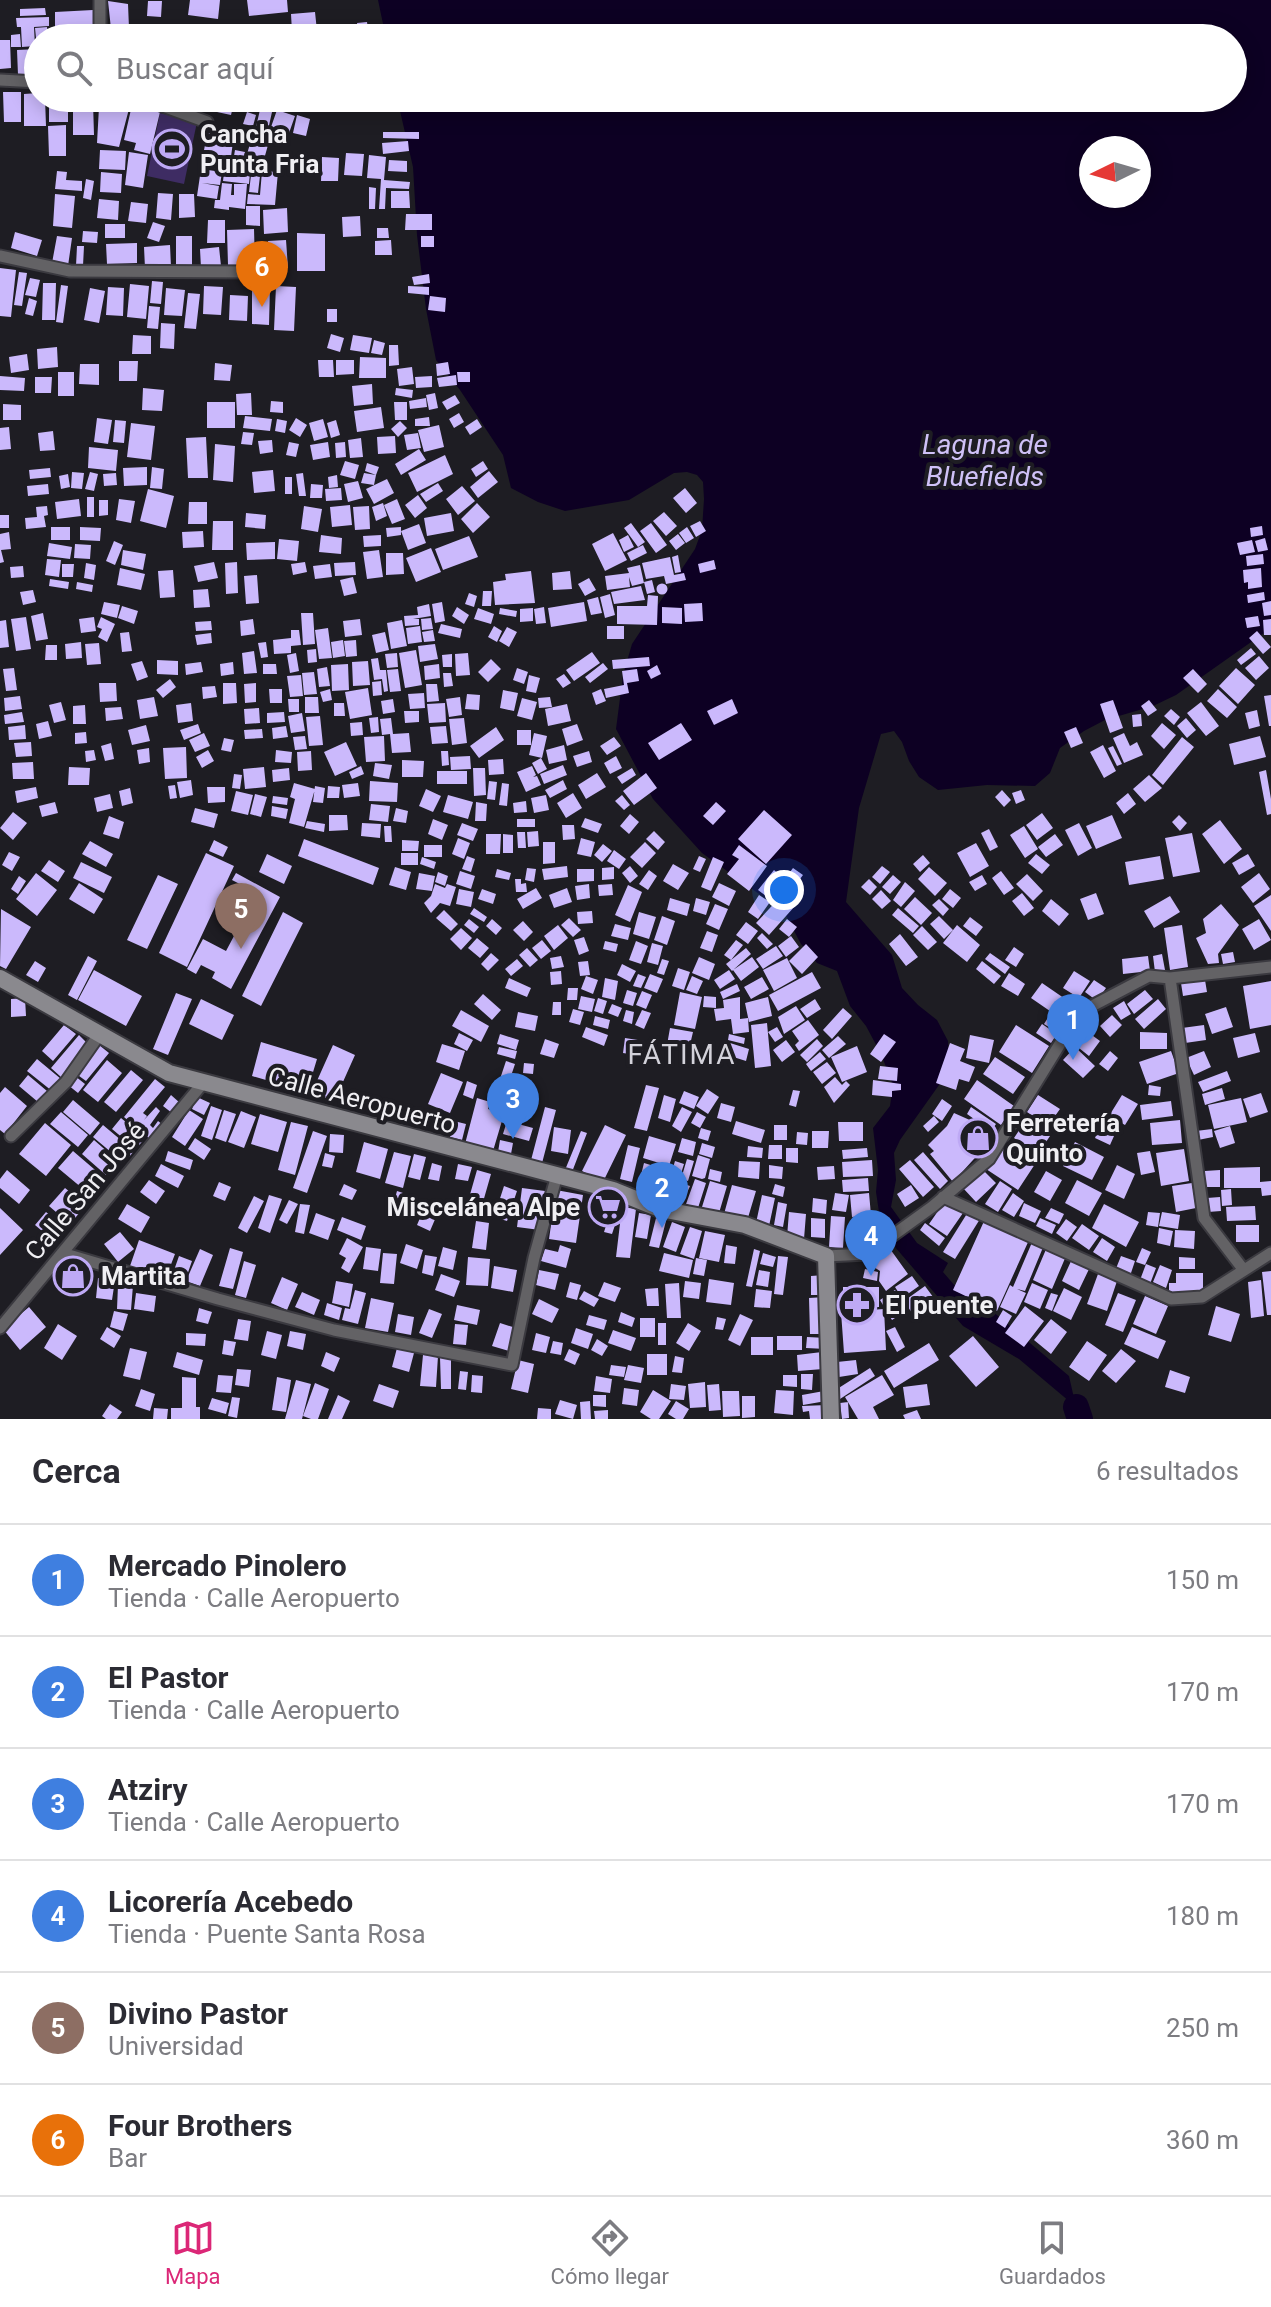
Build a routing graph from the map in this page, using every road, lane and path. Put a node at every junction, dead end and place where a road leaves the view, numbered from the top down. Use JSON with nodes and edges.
{"nodes":[{"id":1,"x":100,"y":0,"type":"edge"},
{"id":2,"x":100,"y":24,"type":"edge"},
{"id":3,"x":0,"y":80,"type":"edge"},
{"id":4,"x":24,"y":81,"type":"edge"},
{"id":5,"x":180,"y":112,"type":"edge"},
{"id":6,"x":207,"y":122,"type":"dead end"},
{"id":7,"x":0,"y":256,"type":"edge"},
{"id":8,"x":271,"y":279,"type":"dead end"},
{"id":9,"x":1271,"y":967,"type":"edge"},
{"id":10,"x":0,"y":978,"type":"edge"},
{"id":11,"x":1170,"y":978,"type":"junction"},
{"id":12,"x":99,"y":1035,"type":"junction"},
{"id":13,"x":203,"y":1083,"type":"junction"},
{"id":14,"x":11,"y":1136,"type":"dead end"},
{"id":15,"x":557,"y":1175,"type":"junction"},
{"id":16,"x":943,"y":1197,"type":"junction"},
{"id":17,"x":62,"y":1253,"type":"junction"},
{"id":18,"x":1271,"y":1253,"type":"edge"},
{"id":19,"x":826,"y":1256,"type":"junction"},
{"id":20,"x":1243,"y":1269,"type":"junction"},
{"id":21,"x":0,"y":1328,"type":"edge"},
{"id":22,"x":831,"y":1419,"type":"edge"}],
"edges":[{"from":1,"to":2,"type":"street"},
{"from":3,"to":4,"type":"street"},
{"from":5,"to":6,"type":"street"},
{"from":7,"to":8,"type":"street"},
{"from":9,"to":11,"type":"street"},
{"from":10,"to":12,"type":"street","name":"Calle Aeropuerto"},
{"from":11,"to":16,"type":"street"},
{"from":11,"to":20,"type":"street"},
{"from":12,"to":13,"type":"street","name":"Calle Aeropuerto"},
{"from":12,"to":14,"type":"street"},
{"from":13,"to":15,"type":"street","name":"Calle Aeropuerto"},
{"from":13,"to":17,"type":"street","name":"Calle San José"},
{"from":15,"to":17,"type":"street"},
{"from":15,"to":19,"type":"street","name":"Calle Aeropuerto"},
{"from":16,"to":19,"type":"street","name":"Calle Aeropuerto"},
{"from":16,"to":20,"type":"street"},
{"from":17,"to":21,"type":"street","name":"Calle San José"},
{"from":18,"to":20,"type":"street"},
{"from":19,"to":22,"type":"street"}]}
